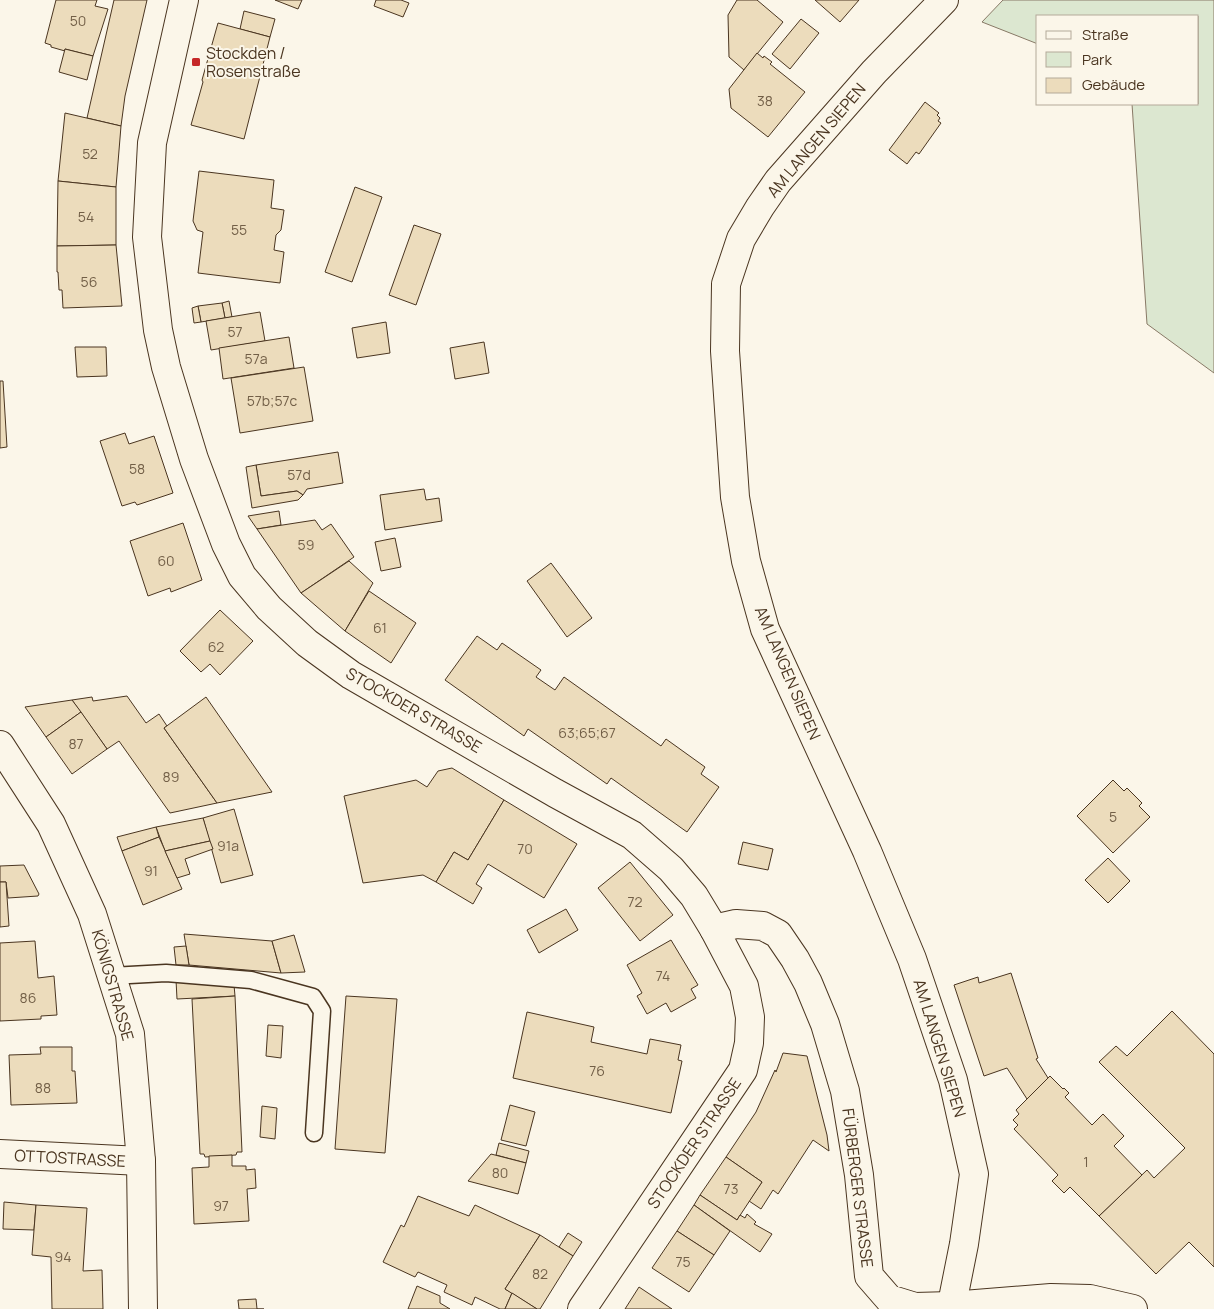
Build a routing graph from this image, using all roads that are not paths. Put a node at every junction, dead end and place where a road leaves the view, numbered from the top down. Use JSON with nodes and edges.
{"nodes":[{"id":1,"x":184,"y":0,"type":"edge"},
{"id":2,"x":944,"y":0,"type":"edge"},
{"id":3,"x":0,"y":744,"type":"edge"},
{"id":4,"x":714,"y":928,"type":"junction"},
{"id":5,"x":112,"y":976,"type":"junction"},
{"id":6,"x":314,"y":1133,"type":"dead end"},
{"id":7,"x":0,"y":1154,"type":"edge"},
{"id":8,"x":141,"y":1162,"type":"junction"},
{"id":9,"x":951,"y":1308,"type":"edge"},
{"id":10,"x":143,"y":1309,"type":"edge"},
{"id":11,"x":582,"y":1309,"type":"edge"},
{"id":12,"x":1133,"y":1309,"type":"edge"}],
"edges":[{"from":1,"to":4,"type":"street","name":"STOCKDER STRASSE"},
{"from":2,"to":9,"type":"street","name":"AM LANGEN SIEPEN"},
{"from":3,"to":5,"type":"street","name":"KÖNIGSTRASSE"},
{"from":4,"to":9,"type":"street","name":"FÜRBERGER STRASSE"},
{"from":4,"to":11,"type":"street","name":"STOCKDER STRASSE"},
{"from":5,"to":6,"type":"lane"},
{"from":5,"to":8,"type":"street","name":"KÖNIGSTRASSE"},
{"from":7,"to":8,"type":"street","name":"OTTOSTRASSE"},
{"from":8,"to":10,"type":"street","name":"KÖNIGSTRASSE"},
{"from":9,"to":12,"type":"street","name":"FÜRBERGER STRASSE"}]}
